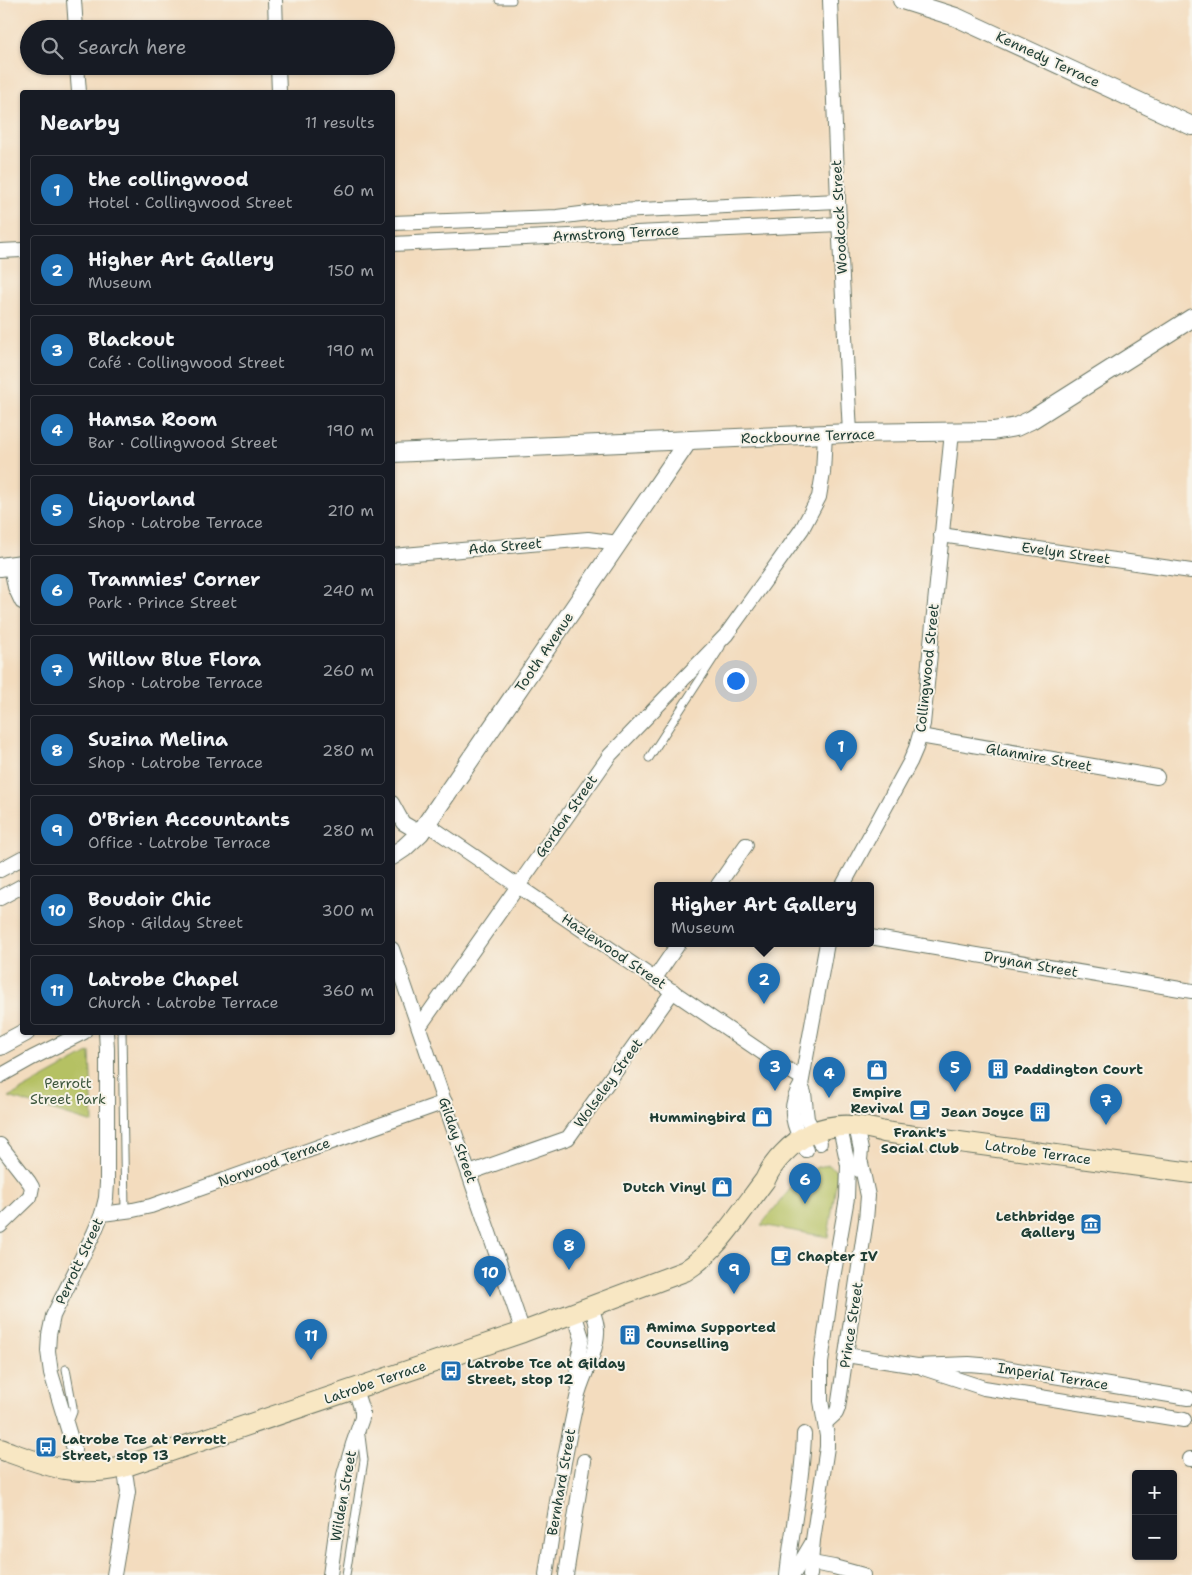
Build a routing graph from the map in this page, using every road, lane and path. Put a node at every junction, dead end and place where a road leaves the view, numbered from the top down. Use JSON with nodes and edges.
{"nodes":[{"id":1,"x":74,"y":0,"type":"edge"},
{"id":2,"x":275,"y":0,"type":"edge"},
{"id":3,"x":500,"y":0,"type":"edge"},
{"id":4,"x":512,"y":0,"type":"edge"},
{"id":5,"x":830,"y":0,"type":"edge"},
{"id":6,"x":902,"y":0,"type":"edge"},
{"id":7,"x":75,"y":20,"type":"edge"},
{"id":8,"x":276,"y":20,"type":"edge"},
{"id":9,"x":78,"y":75,"type":"edge"},
{"id":10,"x":278,"y":75,"type":"edge"},
{"id":11,"x":79,"y":90,"type":"edge"},
{"id":12,"x":279,"y":90,"type":"edge"},
{"id":13,"x":1192,"y":126,"type":"edge"},
{"id":14,"x":838,"y":201,"type":"junction"},
{"id":15,"x":395,"y":223,"type":"edge"},
{"id":16,"x":840,"y":224,"type":"junction"},
{"id":17,"x":395,"y":244,"type":"edge"},
{"id":18,"x":20,"y":250,"type":"edge"},
{"id":19,"x":0,"y":251,"type":"edge"},
{"id":20,"x":1192,"y":318,"type":"edge"},
{"id":21,"x":952,"y":432,"type":"junction"},
{"id":22,"x":850,"y":433,"type":"junction"},
{"id":23,"x":825,"y":434,"type":"junction"},
{"id":24,"x":688,"y":441,"type":"junction"},
{"id":25,"x":395,"y":453,"type":"edge"},
{"id":26,"x":941,"y":535,"type":"junction"},
{"id":27,"x":618,"y":543,"type":"junction"},
{"id":28,"x":395,"y":556,"type":"edge"},
{"id":29,"x":11,"y":566,"type":"edge"},
{"id":30,"x":1191,"y":571,"type":"edge"},
{"id":31,"x":20,"y":598,"type":"edge"},
{"id":32,"x":736,"y":623,"type":"junction"},
{"id":33,"x":920,"y":736,"type":"junction"},
{"id":34,"x":649,"y":758,"type":"dead end"},
{"id":35,"x":1158,"y":777,"type":"dead end"},
{"id":36,"x":395,"y":809,"type":"edge"},
{"id":37,"x":424,"y":829,"type":"junction"},
{"id":38,"x":746,"y":845,"type":"dead end"},
{"id":39,"x":395,"y":854,"type":"edge"},
{"id":40,"x":20,"y":859,"type":"edge"},
{"id":41,"x":0,"y":870,"type":"edge"},
{"id":42,"x":720,"y":882,"type":"edge"},
{"id":43,"x":845,"y":882,"type":"edge"},
{"id":44,"x":517,"y":885,"type":"junction"},
{"id":45,"x":20,"y":887,"type":"edge"},
{"id":46,"x":0,"y":898,"type":"edge"},
{"id":47,"x":874,"y":938,"type":"edge"},
{"id":48,"x":676,"y":947,"type":"edge"},
{"id":49,"x":826,"y":947,"type":"edge"},
{"id":50,"x":395,"y":958,"type":"edge"},
{"id":51,"x":655,"y":978,"type":"junction"},
{"id":52,"x":673,"y":991,"type":"junction"},
{"id":53,"x":1192,"y":991,"type":"edge"},
{"id":54,"x":419,"y":1027,"type":"junction"},
{"id":55,"x":20,"y":1035,"type":"edge"},
{"id":56,"x":78,"y":1035,"type":"edge"},
{"id":57,"x":106,"y":1035,"type":"edge"},
{"id":58,"x":122,"y":1035,"type":"edge"},
{"id":59,"x":0,"y":1046,"type":"edge"},
{"id":60,"x":0,"y":1076,"type":"edge"},
{"id":61,"x":801,"y":1081,"type":"junction"},
{"id":62,"x":445,"y":1102,"type":"junction"},
{"id":63,"x":850,"y":1131,"type":"junction"},
{"id":64,"x":810,"y":1141,"type":"junction"},
{"id":65,"x":0,"y":1145,"type":"edge"},
{"id":66,"x":861,"y":1163,"type":"junction"},
{"id":67,"x":469,"y":1173,"type":"junction"},
{"id":68,"x":1192,"y":1173,"type":"edge"},
{"id":69,"x":847,"y":1198,"type":"junction"},
{"id":70,"x":125,"y":1211,"type":"junction"},
{"id":71,"x":102,"y":1214,"type":"junction"},
{"id":72,"x":0,"y":1226,"type":"edge"},
{"id":73,"x":582,"y":1310,"type":"junction"},
{"id":74,"x":523,"y":1332,"type":"junction"},
{"id":75,"x":846,"y":1355,"type":"junction"},
{"id":76,"x":917,"y":1366,"type":"junction"},
{"id":77,"x":66,"y":1369,"type":"dead end"},
{"id":78,"x":355,"y":1389,"type":"junction"},
{"id":79,"x":1188,"y":1398,"type":"dead end"},
{"id":80,"x":362,"y":1418,"type":"junction"},
{"id":81,"x":1184,"y":1420,"type":"dead end"},
{"id":82,"x":825,"y":1423,"type":"junction"},
{"id":83,"x":67,"y":1426,"type":"junction"},
{"id":84,"x":804,"y":1434,"type":"dead end"},
{"id":85,"x":0,"y":1449,"type":"edge"},
{"id":86,"x":584,"y":1462,"type":"dead end"},
{"id":87,"x":122,"y":1467,"type":"junction"},
{"id":88,"x":72,"y":1470,"type":"junction"},
{"id":89,"x":813,"y":1541,"type":"junction"},
{"id":90,"x":790,"y":1544,"type":"junction"},
{"id":91,"x":811,"y":1569,"type":"edge"},
{"id":92,"x":114,"y":1575,"type":"edge"},
{"id":93,"x":330,"y":1575,"type":"edge"},
{"id":94,"x":346,"y":1575,"type":"edge"},
{"id":95,"x":546,"y":1575,"type":"edge"},
{"id":96,"x":566,"y":1575,"type":"edge"},
{"id":97,"x":787,"y":1575,"type":"edge"},
{"id":98,"x":793,"y":1575,"type":"edge"},
{"id":99,"x":863,"y":1575,"type":"edge"}],
"edges":[{"from":1,"to":7,"type":"street"},
{"from":2,"to":8,"type":"street"},
{"from":3,"to":4,"type":"lane"},
{"from":5,"to":14,"type":"street","name":"Woodcock Street"},
{"from":6,"to":13,"type":"street","name":"Kennedy Terrace"},
{"from":9,"to":11,"type":"street"},
{"from":10,"to":12,"type":"street"},
{"from":14,"to":15,"type":"street","name":"Armstrong Terrace"},
{"from":14,"to":16,"type":"street","name":"Woodcock Street"},
{"from":16,"to":17,"type":"street","name":"Armstrong Terrace"},
{"from":16,"to":22,"type":"street","name":"Woodcock Street"},
{"from":18,"to":19,"type":"street"},
{"from":20,"to":21,"type":"street","name":"Rockbourne Terrace"},
{"from":21,"to":22,"type":"street","name":"Rockbourne Terrace"},
{"from":21,"to":26,"type":"street","name":"Collingwood Street"},
{"from":22,"to":23,"type":"street","name":"Rockbourne Terrace"},
{"from":23,"to":24,"type":"street","name":"Rockbourne Terrace"},
{"from":23,"to":32,"type":"street","name":"Gordon Street"},
{"from":24,"to":25,"type":"street","name":"Rockbourne Terrace"},
{"from":24,"to":27,"type":"street","name":"Tooth Avenue"},
{"from":26,"to":30,"type":"street","name":"Evelyn Street"},
{"from":26,"to":33,"type":"street","name":"Collingwood Street"},
{"from":27,"to":28,"type":"street","name":"Ada Street"},
{"from":27,"to":37,"type":"street","name":"Tooth Avenue"},
{"from":29,"to":31,"type":"street"},
{"from":32,"to":34,"type":"lane","name":"Gordon Street"},
{"from":32,"to":44,"type":"street","name":"Gordon Street"},
{"from":33,"to":35,"type":"street","name":"Glanmire Street"},
{"from":33,"to":43,"type":"street","name":"Collingwood Street"},
{"from":36,"to":37,"type":"street","name":"Hazlewood Street"},
{"from":37,"to":39,"type":"street","name":"Tooth Avenue"},
{"from":37,"to":44,"type":"street","name":"Hazlewood Street"},
{"from":38,"to":42,"type":"street"},
{"from":40,"to":41,"type":"street"},
{"from":44,"to":51,"type":"street","name":"Hazlewood Street"},
{"from":44,"to":54,"type":"street","name":"Gordon Street"},
{"from":45,"to":46,"type":"street"},
{"from":47,"to":53,"type":"street","name":"Drynan Street"},
{"from":48,"to":51,"type":"street"},
{"from":49,"to":61,"type":"street"},
{"from":50,"to":54,"type":"street","name":"Gilday Street"},
{"from":51,"to":52,"type":"street","name":"Hazlewood Street"},
{"from":52,"to":61,"type":"street","name":"Hazlewood Street"},
{"from":52,"to":67,"type":"street","name":"Wolseley Street"},
{"from":54,"to":62,"type":"street","name":"Gilday Street"},
{"from":55,"to":59,"type":"street"},
{"from":56,"to":60,"type":"street"},
{"from":57,"to":71,"type":"street","name":"Perrott Street"},
{"from":58,"to":70,"type":"lane"},
{"from":61,"to":64,"type":"street"},
{"from":62,"to":67,"type":"street","name":"Gilday Street"},
{"from":62,"to":70,"type":"street","name":"Norwood Terrace"},
{"from":63,"to":64,"type":"main road","name":"Latrobe Terrace"},
{"from":63,"to":66,"type":"street","name":"Prince Street"},
{"from":63,"to":68,"type":"main road","name":"Latrobe Terrace"},
{"from":63,"to":69,"type":"street","name":"Prince Street"},
{"from":64,"to":73,"type":"main road","name":"Latrobe Terrace"},
{"from":65,"to":72,"type":"street"},
{"from":66,"to":69,"type":"street","name":"Prince Street"},
{"from":66,"to":75,"type":"street","name":"Prince Street"},
{"from":67,"to":74,"type":"street","name":"Gilday Street"},
{"from":69,"to":82,"type":"street","name":"Prince Street"},
{"from":70,"to":71,"type":"street","name":"Norwood Terrace"},
{"from":71,"to":83,"type":"street","name":"Perrott Street"},
{"from":73,"to":74,"type":"main road","name":"Latrobe Terrace"},
{"from":73,"to":95,"type":"street","name":"Bernhard Street"},
{"from":74,"to":78,"type":"main road","name":"Latrobe Terrace"},
{"from":75,"to":76,"type":"street","name":"Imperial Terrace"},
{"from":75,"to":82,"type":"street","name":"Prince Street"},
{"from":76,"to":79,"type":"street","name":"Imperial Terrace"},
{"from":76,"to":81,"type":"street","name":"Imperial Terrace"},
{"from":77,"to":83,"type":"lane","name":"Perrott Street"},
{"from":78,"to":80,"type":"street","name":"Wilden Street"},
{"from":78,"to":87,"type":"main road","name":"Latrobe Terrace"},
{"from":80,"to":93,"type":"street","name":"Wilden Street"},
{"from":80,"to":94,"type":"lane","name":"Wilden Street"},
{"from":82,"to":89,"type":"street","name":"Prince Street"},
{"from":83,"to":88,"type":"street","name":"Perrott Street"},
{"from":84,"to":90,"type":"street"},
{"from":85,"to":88,"type":"main road","name":"Latrobe Terrace"},
{"from":86,"to":96,"type":"street","name":"Bernhard Street"},
{"from":87,"to":88,"type":"main road","name":"Latrobe Terrace"},
{"from":87,"to":92,"type":"street"},
{"from":89,"to":90,"type":"street"},
{"from":89,"to":91,"type":"street","name":"Prince Street"},
{"from":89,"to":98,"type":"street","name":"Prince Street"},
{"from":90,"to":97,"type":"street"},
{"from":91,"to":99,"type":"street"}]}
